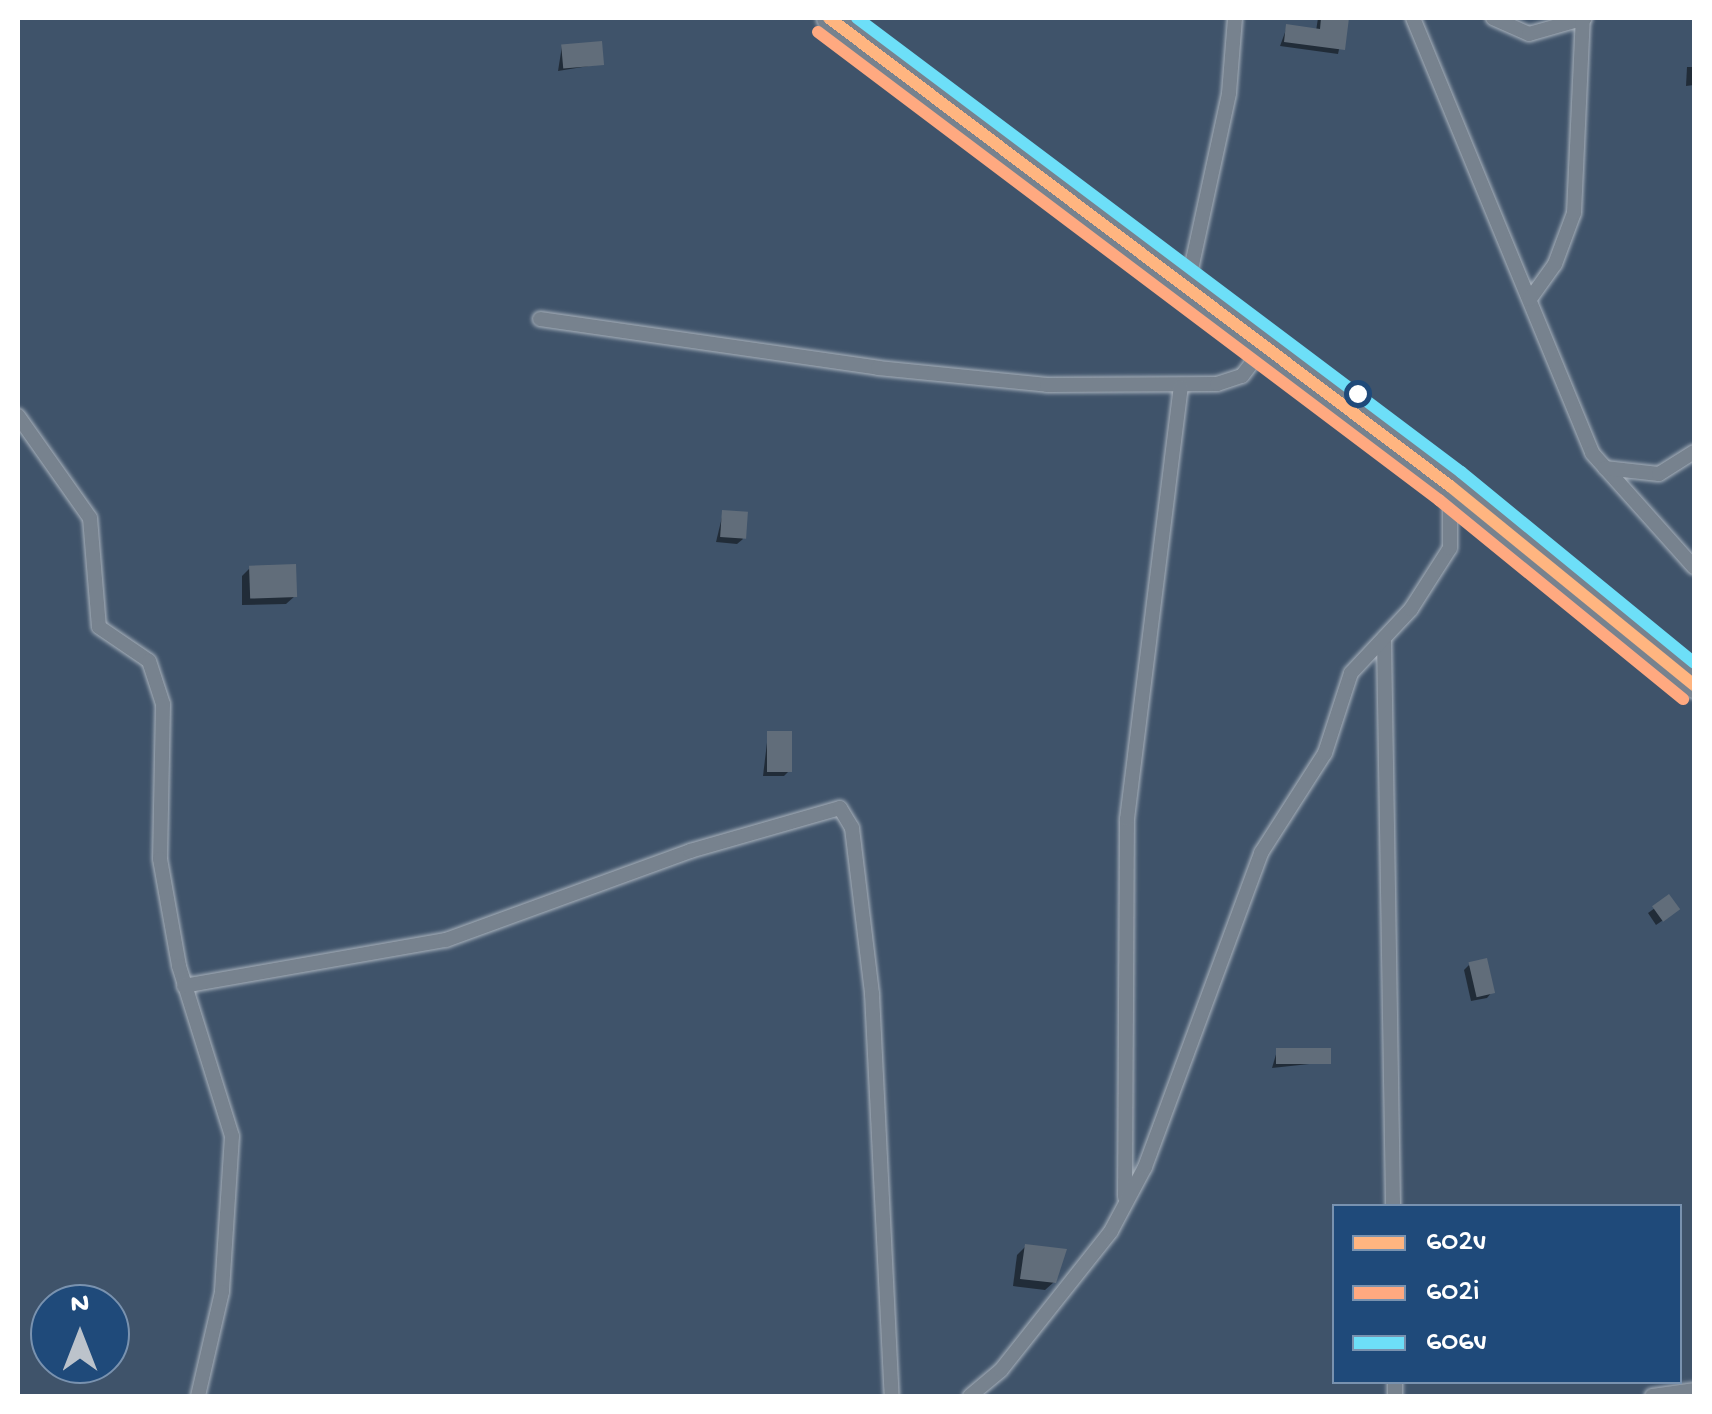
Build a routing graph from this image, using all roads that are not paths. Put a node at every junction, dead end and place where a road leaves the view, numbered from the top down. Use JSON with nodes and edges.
{"nodes":[{"id":1,"x":829,"y":18,"type":"edge"},
{"id":2,"x":1235,"y":18,"type":"edge"},
{"id":3,"x":1413,"y":18,"type":"edge"},
{"id":4,"x":1494,"y":18,"type":"edge"},
{"id":5,"x":1584,"y":18,"type":"edge"},
{"id":6,"x":1186,"y":288,"type":"junction"},
{"id":7,"x":1530,"y":299,"type":"junction"},
{"id":8,"x":540,"y":319,"type":"dead end"},
{"id":9,"x":1266,"y":346,"type":"junction"},
{"id":10,"x":1181,"y":387,"type":"junction"},
{"id":11,"x":18,"y":416,"type":"edge"},
{"id":12,"x":1694,"y":452,"type":"edge"},
{"id":13,"x":1604,"y":467,"type":"junction"},
{"id":14,"x":1450,"y":486,"type":"junction"},
{"id":15,"x":1694,"y":567,"type":"edge"},
{"id":16,"x":1384,"y":638,"type":"junction"},
{"id":17,"x":1694,"y":685,"type":"edge"},
{"id":18,"x":184,"y":986,"type":"junction"},
{"id":19,"x":1125,"y":1203,"type":"junction"},
{"id":20,"x":1392,"y":1204,"type":"edge"},
{"id":21,"x":1694,"y":1390,"type":"edge"},
{"id":22,"x":198,"y":1396,"type":"edge"},
{"id":23,"x":892,"y":1396,"type":"edge"},
{"id":24,"x":970,"y":1396,"type":"edge"},
{"id":25,"x":1652,"y":1396,"type":"edge"}],
"edges":[{"from":1,"to":6,"type":"highway"},
{"from":2,"to":6,"type":"street"},
{"from":3,"to":7,"type":"street"},
{"from":4,"to":5,"type":"street"},
{"from":5,"to":7,"type":"street"},
{"from":6,"to":9,"type":"highway"},
{"from":7,"to":13,"type":"street"},
{"from":8,"to":10,"type":"street"},
{"from":9,"to":10,"type":"street"},
{"from":9,"to":14,"type":"highway"},
{"from":10,"to":19,"type":"street"},
{"from":11,"to":18,"type":"street"},
{"from":12,"to":13,"type":"street"},
{"from":13,"to":15,"type":"street"},
{"from":14,"to":16,"type":"street"},
{"from":14,"to":17,"type":"highway"},
{"from":16,"to":19,"type":"street"},
{"from":16,"to":20,"type":"street"},
{"from":18,"to":22,"type":"street"},
{"from":18,"to":23,"type":"street"},
{"from":19,"to":24,"type":"street"},
{"from":21,"to":25,"type":"street"}]}
